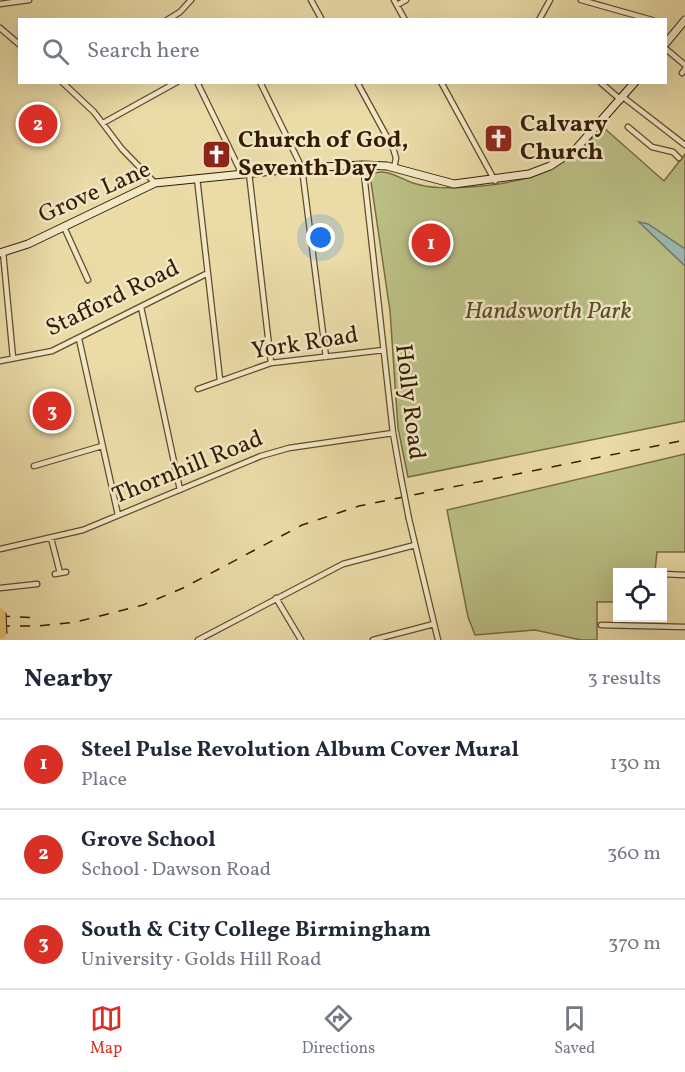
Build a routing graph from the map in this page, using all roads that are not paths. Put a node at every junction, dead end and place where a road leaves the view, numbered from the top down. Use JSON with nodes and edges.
{"nodes":[{"id":1,"x":29,"y":0,"type":"edge"},
{"id":2,"x":191,"y":0,"type":"edge"},
{"id":3,"x":311,"y":0,"type":"edge"},
{"id":4,"x":406,"y":0,"type":"edge"},
{"id":5,"x":550,"y":0,"type":"edge"},
{"id":6,"x":582,"y":0,"type":"edge"},
{"id":7,"x":396,"y":2,"type":"edge"},
{"id":8,"x":0,"y":4,"type":"edge"},
{"id":9,"x":171,"y":18,"type":"edge"},
{"id":10,"x":321,"y":18,"type":"edge"},
{"id":11,"x":404,"y":18,"type":"edge"},
{"id":12,"x":540,"y":18,"type":"edge"},
{"id":13,"x":645,"y":18,"type":"edge"},
{"id":14,"x":685,"y":20,"type":"edge"},
{"id":15,"x":0,"y":28,"type":"edge"},
{"id":16,"x":669,"y":33,"type":"edge"},
{"id":17,"x":18,"y":43,"type":"edge"},
{"id":18,"x":667,"y":50,"type":"edge"},
{"id":19,"x":684,"y":69,"type":"edge"},
{"id":20,"x":64,"y":84,"type":"edge"},
{"id":21,"x":173,"y":84,"type":"edge"},
{"id":22,"x":198,"y":84,"type":"edge"},
{"id":23,"x":261,"y":84,"type":"edge"},
{"id":24,"x":358,"y":84,"type":"edge"},
{"id":25,"x":442,"y":84,"type":"edge"},
{"id":26,"x":603,"y":84,"type":"edge"},
{"id":27,"x":633,"y":84,"type":"edge"},
{"id":28,"x":622,"y":98,"type":"junction"},
{"id":29,"x":103,"y":123,"type":"junction"},
{"id":30,"x":628,"y":127,"type":"dead end"},
{"id":31,"x":683,"y":144,"type":"edge"},
{"id":32,"x":673,"y":152,"type":"junction"},
{"id":33,"x":679,"y":158,"type":"dead end"},
{"id":34,"x":363,"y":165,"type":"junction"},
{"id":35,"x":302,"y":168,"type":"junction"},
{"id":36,"x":394,"y":168,"type":"junction"},
{"id":37,"x":246,"y":174,"type":"junction"},
{"id":38,"x":197,"y":178,"type":"junction"},
{"id":39,"x":495,"y":181,"type":"junction"},
{"id":40,"x":155,"y":183,"type":"junction"},
{"id":41,"x":64,"y":227,"type":"junction"},
{"id":42,"x":1,"y":252,"type":"edge"},
{"id":43,"x":206,"y":274,"type":"junction"},
{"id":44,"x":88,"y":280,"type":"dead end"},
{"id":45,"x":141,"y":307,"type":"junction"},
{"id":46,"x":79,"y":339,"type":"junction"},
{"id":47,"x":384,"y":350,"type":"junction"},
{"id":48,"x":326,"y":357,"type":"junction"},
{"id":49,"x":13,"y":358,"type":"junction"},
{"id":50,"x":0,"y":361,"type":"edge"},
{"id":51,"x":271,"y":363,"type":"junction"},
{"id":52,"x":220,"y":380,"type":"junction"},
{"id":53,"x":198,"y":389,"type":"dead end"},
{"id":54,"x":393,"y":433,"type":"junction"},
{"id":55,"x":102,"y":446,"type":"junction"},
{"id":56,"x":34,"y":466,"type":"dead end"},
{"id":57,"x":180,"y":490,"type":"junction"},
{"id":58,"x":118,"y":515,"type":"junction"},
{"id":59,"x":51,"y":538,"type":"junction"},
{"id":60,"x":415,"y":545,"type":"junction"},
{"id":61,"x":0,"y":549,"type":"edge"},
{"id":62,"x":60,"y":573,"type":"dead end"},
{"id":63,"x":667,"y":574,"type":"edge"},
{"id":64,"x":685,"y":575,"type":"edge"},
{"id":65,"x":37,"y":584,"type":"dead end"},
{"id":66,"x":0,"y":588,"type":"edge"},
{"id":67,"x":276,"y":598,"type":"junction"},
{"id":68,"x":0,"y":613,"type":"edge"},
{"id":69,"x":649,"y":622,"type":"edge"},
{"id":70,"x":434,"y":624,"type":"junction"},
{"id":71,"x":601,"y":625,"type":"dead end"},
{"id":72,"x":649,"y":626,"type":"junction"},
{"id":73,"x":685,"y":627,"type":"edge"},
{"id":74,"x":2,"y":634,"type":"dead end"},
{"id":75,"x":198,"y":640,"type":"edge"},
{"id":76,"x":301,"y":640,"type":"edge"},
{"id":77,"x":373,"y":640,"type":"edge"},
{"id":78,"x":438,"y":640,"type":"edge"}],
"edges":[{"from":1,"to":8,"type":"street"},
{"from":2,"to":9,"type":"street"},
{"from":3,"to":10,"type":"street"},
{"from":4,"to":7,"type":"street"},
{"from":5,"to":12,"type":"street"},
{"from":6,"to":13,"type":"street"},
{"from":7,"to":11,"type":"street"},
{"from":14,"to":16,"type":"street"},
{"from":15,"to":17,"type":"street"},
{"from":18,"to":19,"type":"street"},
{"from":20,"to":29,"type":"street"},
{"from":21,"to":29,"type":"street"},
{"from":22,"to":37,"type":"street"},
{"from":23,"to":35,"type":"street"},
{"from":24,"to":36,"type":"street"},
{"from":25,"to":39,"type":"street"},
{"from":26,"to":28,"type":"street"},
{"from":27,"to":28,"type":"street","name":"Grove Lane"},
{"from":28,"to":31,"type":"street"},
{"from":28,"to":39,"type":"street","name":"Grove Lane"},
{"from":29,"to":40,"type":"street"},
{"from":30,"to":32,"type":"street"},
{"from":31,"to":32,"type":"street"},
{"from":32,"to":33,"type":"street"},
{"from":34,"to":35,"type":"street","name":"Grove Lane"},
{"from":34,"to":36,"type":"street","name":"Grove Lane"},
{"from":34,"to":47,"type":"street","name":"Holly Road"},
{"from":35,"to":37,"type":"street","name":"Grove Lane"},
{"from":35,"to":48,"type":"street"},
{"from":36,"to":39,"type":"street","name":"Grove Lane"},
{"from":37,"to":38,"type":"street","name":"Grove Lane"},
{"from":37,"to":51,"type":"street"},
{"from":38,"to":40,"type":"street","name":"Grove Lane"},
{"from":38,"to":43,"type":"street"},
{"from":40,"to":41,"type":"street","name":"Grove Lane"},
{"from":41,"to":42,"type":"street","name":"Grove Lane"},
{"from":41,"to":44,"type":"street"},
{"from":42,"to":49,"type":"street"},
{"from":43,"to":45,"type":"street","name":"Stafford Road"},
{"from":43,"to":52,"type":"street"},
{"from":45,"to":46,"type":"street","name":"Stafford Road"},
{"from":45,"to":57,"type":"street"},
{"from":46,"to":49,"type":"street","name":"Stafford Road"},
{"from":46,"to":55,"type":"street"},
{"from":47,"to":48,"type":"street","name":"York Road"},
{"from":47,"to":54,"type":"street","name":"Holly Road"},
{"from":48,"to":51,"type":"street","name":"York Road"},
{"from":49,"to":50,"type":"street","name":"Stafford Road"},
{"from":51,"to":52,"type":"street","name":"York Road"},
{"from":52,"to":53,"type":"street","name":"York Road"},
{"from":54,"to":57,"type":"street","name":"Thornhill Road"},
{"from":54,"to":60,"type":"street","name":"Holly Road","bridge":true},
{"from":55,"to":56,"type":"street"},
{"from":55,"to":58,"type":"street"},
{"from":57,"to":58,"type":"street","name":"Thornhill Road"},
{"from":58,"to":59,"type":"street","name":"Thornhill Road"},
{"from":59,"to":61,"type":"street","name":"Thornhill Road"},
{"from":59,"to":62,"type":"street"},
{"from":60,"to":67,"type":"street"},
{"from":60,"to":70,"type":"street","name":"Holly Road"},
{"from":63,"to":64,"type":"street"},
{"from":65,"to":66,"type":"street"},
{"from":67,"to":75,"type":"street"},
{"from":67,"to":76,"type":"street"},
{"from":68,"to":74,"type":"highway","bridge":true},
{"from":69,"to":72,"type":"street"},
{"from":70,"to":77,"type":"street"},
{"from":70,"to":78,"type":"street","name":"Holly Road"},
{"from":71,"to":72,"type":"street"},
{"from":72,"to":73,"type":"street"}]}
